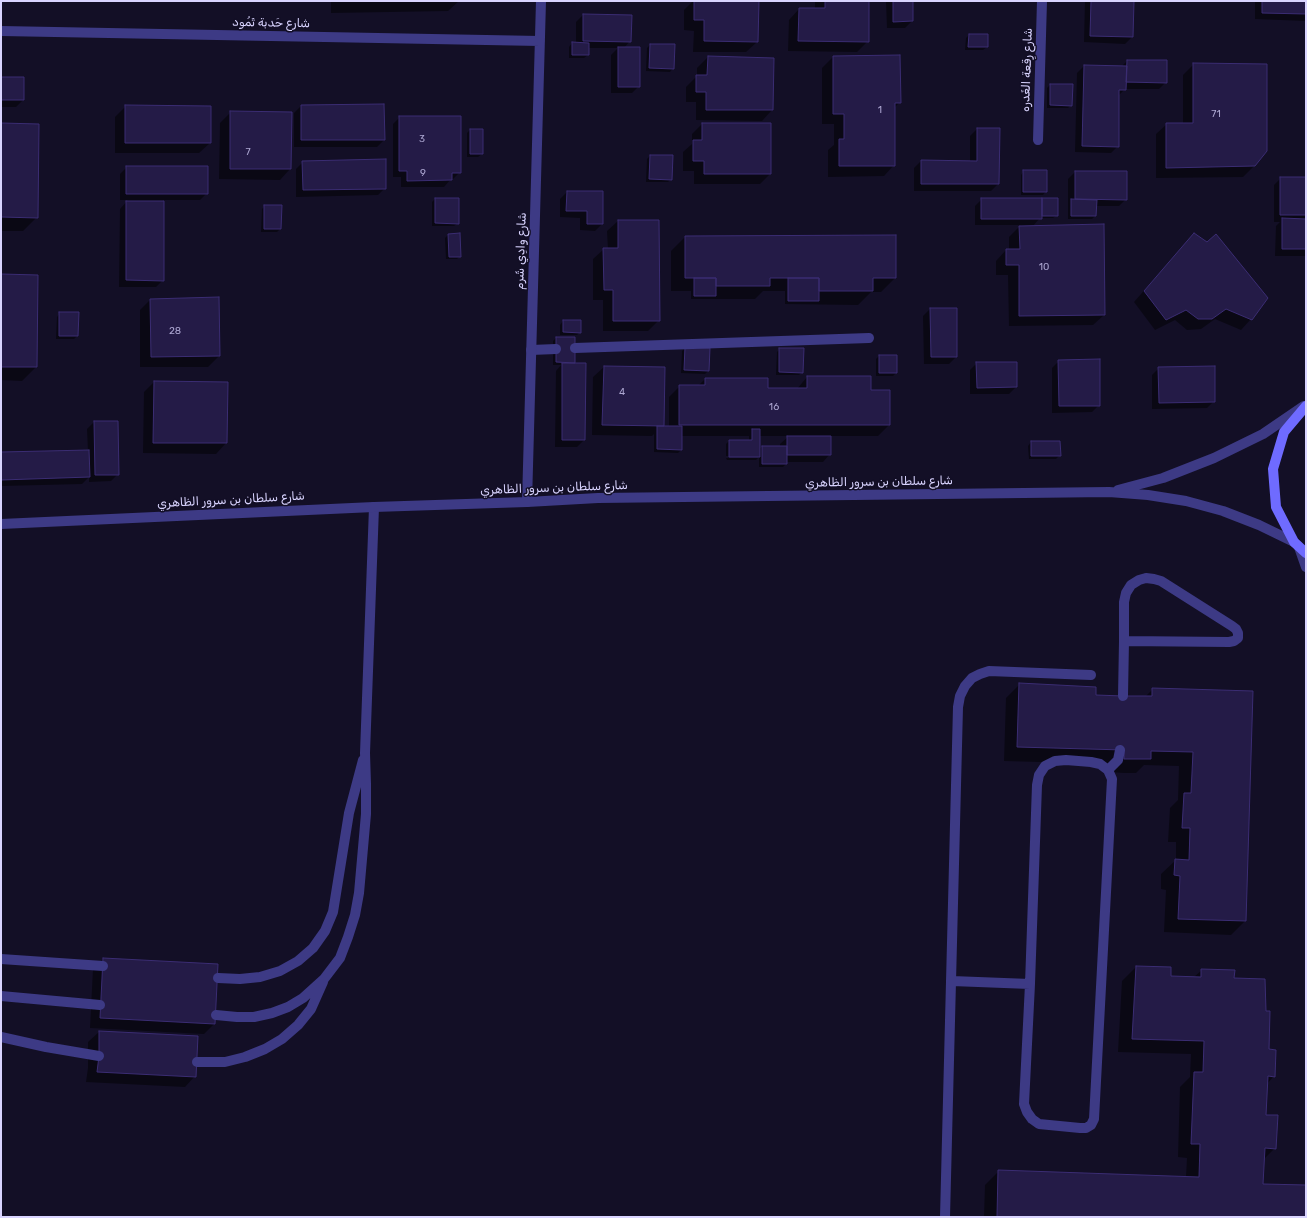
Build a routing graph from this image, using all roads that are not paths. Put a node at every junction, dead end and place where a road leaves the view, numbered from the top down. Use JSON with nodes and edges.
{"nodes":[{"id":1,"x":541,"y":1,"type":"edge"},
{"id":2,"x":1042,"y":1,"type":"edge"},
{"id":3,"x":1,"y":31,"type":"edge"},
{"id":4,"x":540,"y":41,"type":"junction"},
{"id":5,"x":1038,"y":140,"type":"dead end"},
{"id":6,"x":869,"y":338,"type":"dead end"},
{"id":7,"x":574,"y":348,"type":"dead end"},
{"id":8,"x":556,"y":349,"type":"dead end"},
{"id":9,"x":531,"y":350,"type":"junction"},
{"id":10,"x":1306,"y":405,"type":"edge"},
{"id":11,"x":1109,"y":492,"type":"junction"},
{"id":12,"x":526,"y":502,"type":"junction"},
{"id":13,"x":374,"y":507,"type":"junction"},
{"id":14,"x":1,"y":524,"type":"edge"},
{"id":15,"x":1300,"y":547,"type":"edge"},
{"id":16,"x":1306,"y":567,"type":"edge"},
{"id":17,"x":1124,"y":640,"type":"junction"},
{"id":18,"x":1091,"y":675,"type":"dead end"},
{"id":19,"x":1123,"y":696,"type":"dead end"},
{"id":20,"x":1120,"y":750,"type":"dead end"},
{"id":21,"x":365,"y":753,"type":"junction"},
{"id":22,"x":1108,"y":770,"type":"junction"},
{"id":23,"x":1,"y":960,"type":"edge"},
{"id":24,"x":103,"y":966,"type":"dead end"},
{"id":25,"x":218,"y":978,"type":"dead end"},
{"id":26,"x":324,"y":979,"type":"junction"},
{"id":27,"x":952,"y":981,"type":"junction"},
{"id":28,"x":1030,"y":984,"type":"junction"},
{"id":29,"x":1,"y":996,"type":"edge"},
{"id":30,"x":100,"y":1005,"type":"dead end"},
{"id":31,"x":216,"y":1015,"type":"dead end"},
{"id":32,"x":1,"y":1037,"type":"edge"},
{"id":33,"x":99,"y":1056,"type":"dead end"},
{"id":34,"x":197,"y":1062,"type":"dead end"},
{"id":35,"x":945,"y":1217,"type":"edge"}],
"edges":[{"from":1,"to":4,"type":"street","name":"شارع وادِي شَرم"},
{"from":2,"to":5,"type":"street","name":"شارع رِقعة الغَدره"},
{"from":3,"to":4,"type":"street","name":"شارع حَدبة ثَمُود"},
{"from":4,"to":9,"type":"street","name":"شارع وادِي شَرم"},
{"from":6,"to":7,"type":"street"},
{"from":8,"to":9,"type":"street"},
{"from":9,"to":12,"type":"street","name":"شارع وادِي شَرم"},
{"from":10,"to":11,"type":"street","name":"شارع سلطان بن سرور الظاهري"},
{"from":10,"to":15,"type":"main road"},
{"from":11,"to":12,"type":"street","name":"شارع سلطان بن سرور الظاهري"},
{"from":11,"to":15,"type":"street","name":"شارع سلطان بن سرور الظاهري"},
{"from":12,"to":13,"type":"street","name":"شارع سلطان بن سرور الظاهري"},
{"from":13,"to":14,"type":"street","name":"شارع سلطان بن سرور الظاهري"},
{"from":13,"to":21,"type":"street"},
{"from":15,"to":16,"type":"street"},
{"from":17,"to":17,"type":"street"},
{"from":17,"to":19,"type":"street"},
{"from":18,"to":27,"type":"street"},
{"from":20,"to":22,"type":"street"},
{"from":21,"to":25,"type":"street"},
{"from":21,"to":26,"type":"street"},
{"from":22,"to":28,"type":"street"},
{"from":22,"to":28,"type":"street"},
{"from":23,"to":24,"type":"street"},
{"from":26,"to":31,"type":"street"},
{"from":26,"to":34,"type":"street"},
{"from":27,"to":28,"type":"street"},
{"from":27,"to":35,"type":"street"},
{"from":29,"to":30,"type":"street"},
{"from":32,"to":33,"type":"street"}]}
